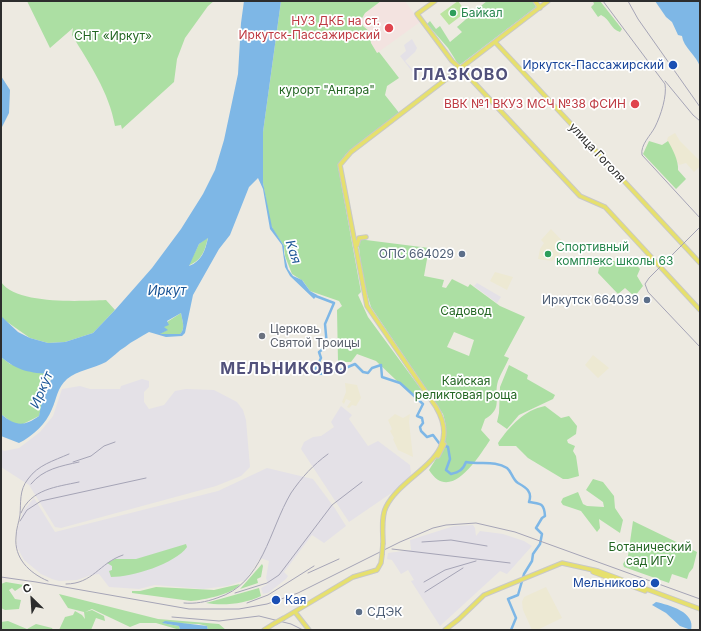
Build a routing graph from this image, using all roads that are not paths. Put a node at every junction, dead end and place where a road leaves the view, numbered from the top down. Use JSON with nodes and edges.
{"nodes":[{"id":1,"x":435,"y":1,"type":"edge"},
{"id":2,"x":535,"y":1,"type":"edge"},
{"id":3,"x":548,"y":1,"type":"edge"},
{"id":4,"x":540,"y":8,"type":"junction"},
{"id":5,"x":495,"y":42,"type":"junction"},
{"id":6,"x":459,"y":70,"type":"junction"},
{"id":7,"x":366,"y":237,"type":"dead end"},
{"id":8,"x":355,"y":241,"type":"junction"},
{"id":9,"x":357,"y":246,"type":"junction"},
{"id":10,"x":700,"y":263,"type":"edge"},
{"id":11,"x":700,"y":310,"type":"edge"},
{"id":12,"x":444,"y":440,"type":"junction"},
{"id":13,"x":700,"y":610,"type":"edge"},
{"id":14,"x":295,"y":612,"type":"junction"},
{"id":15,"x":450,"y":625,"type":"junction"},
{"id":16,"x":264,"y":630,"type":"edge"},
{"id":17,"x":309,"y":630,"type":"edge"},
{"id":18,"x":440,"y":630,"type":"edge"},
{"id":19,"x":445,"y":630,"type":"edge"}],
"edges":[{"from":1,"to":6,"type":"main road"},
{"from":2,"to":4,"type":"main road"},
{"from":3,"to":4,"type":"main road"},
{"from":4,"to":5,"type":"main road"},
{"from":5,"to":6,"type":"main road"},
{"from":5,"to":10,"type":"main road","name":"улица Гоголя"},
{"from":6,"to":8,"type":"main road"},
{"from":6,"to":11,"type":"main road"},
{"from":7,"to":9,"type":"main road"},
{"from":8,"to":9,"type":"main road"},
{"from":8,"to":12,"type":"main road"},
{"from":9,"to":12,"type":"main road"},
{"from":12,"to":14,"type":"main road","bridge":true},
{"from":13,"to":15,"type":"main road"},
{"from":14,"to":16,"type":"main road","bridge":true},
{"from":14,"to":17,"type":"main road"},
{"from":15,"to":18,"type":"main road"},
{"from":15,"to":19,"type":"main road"}]}
